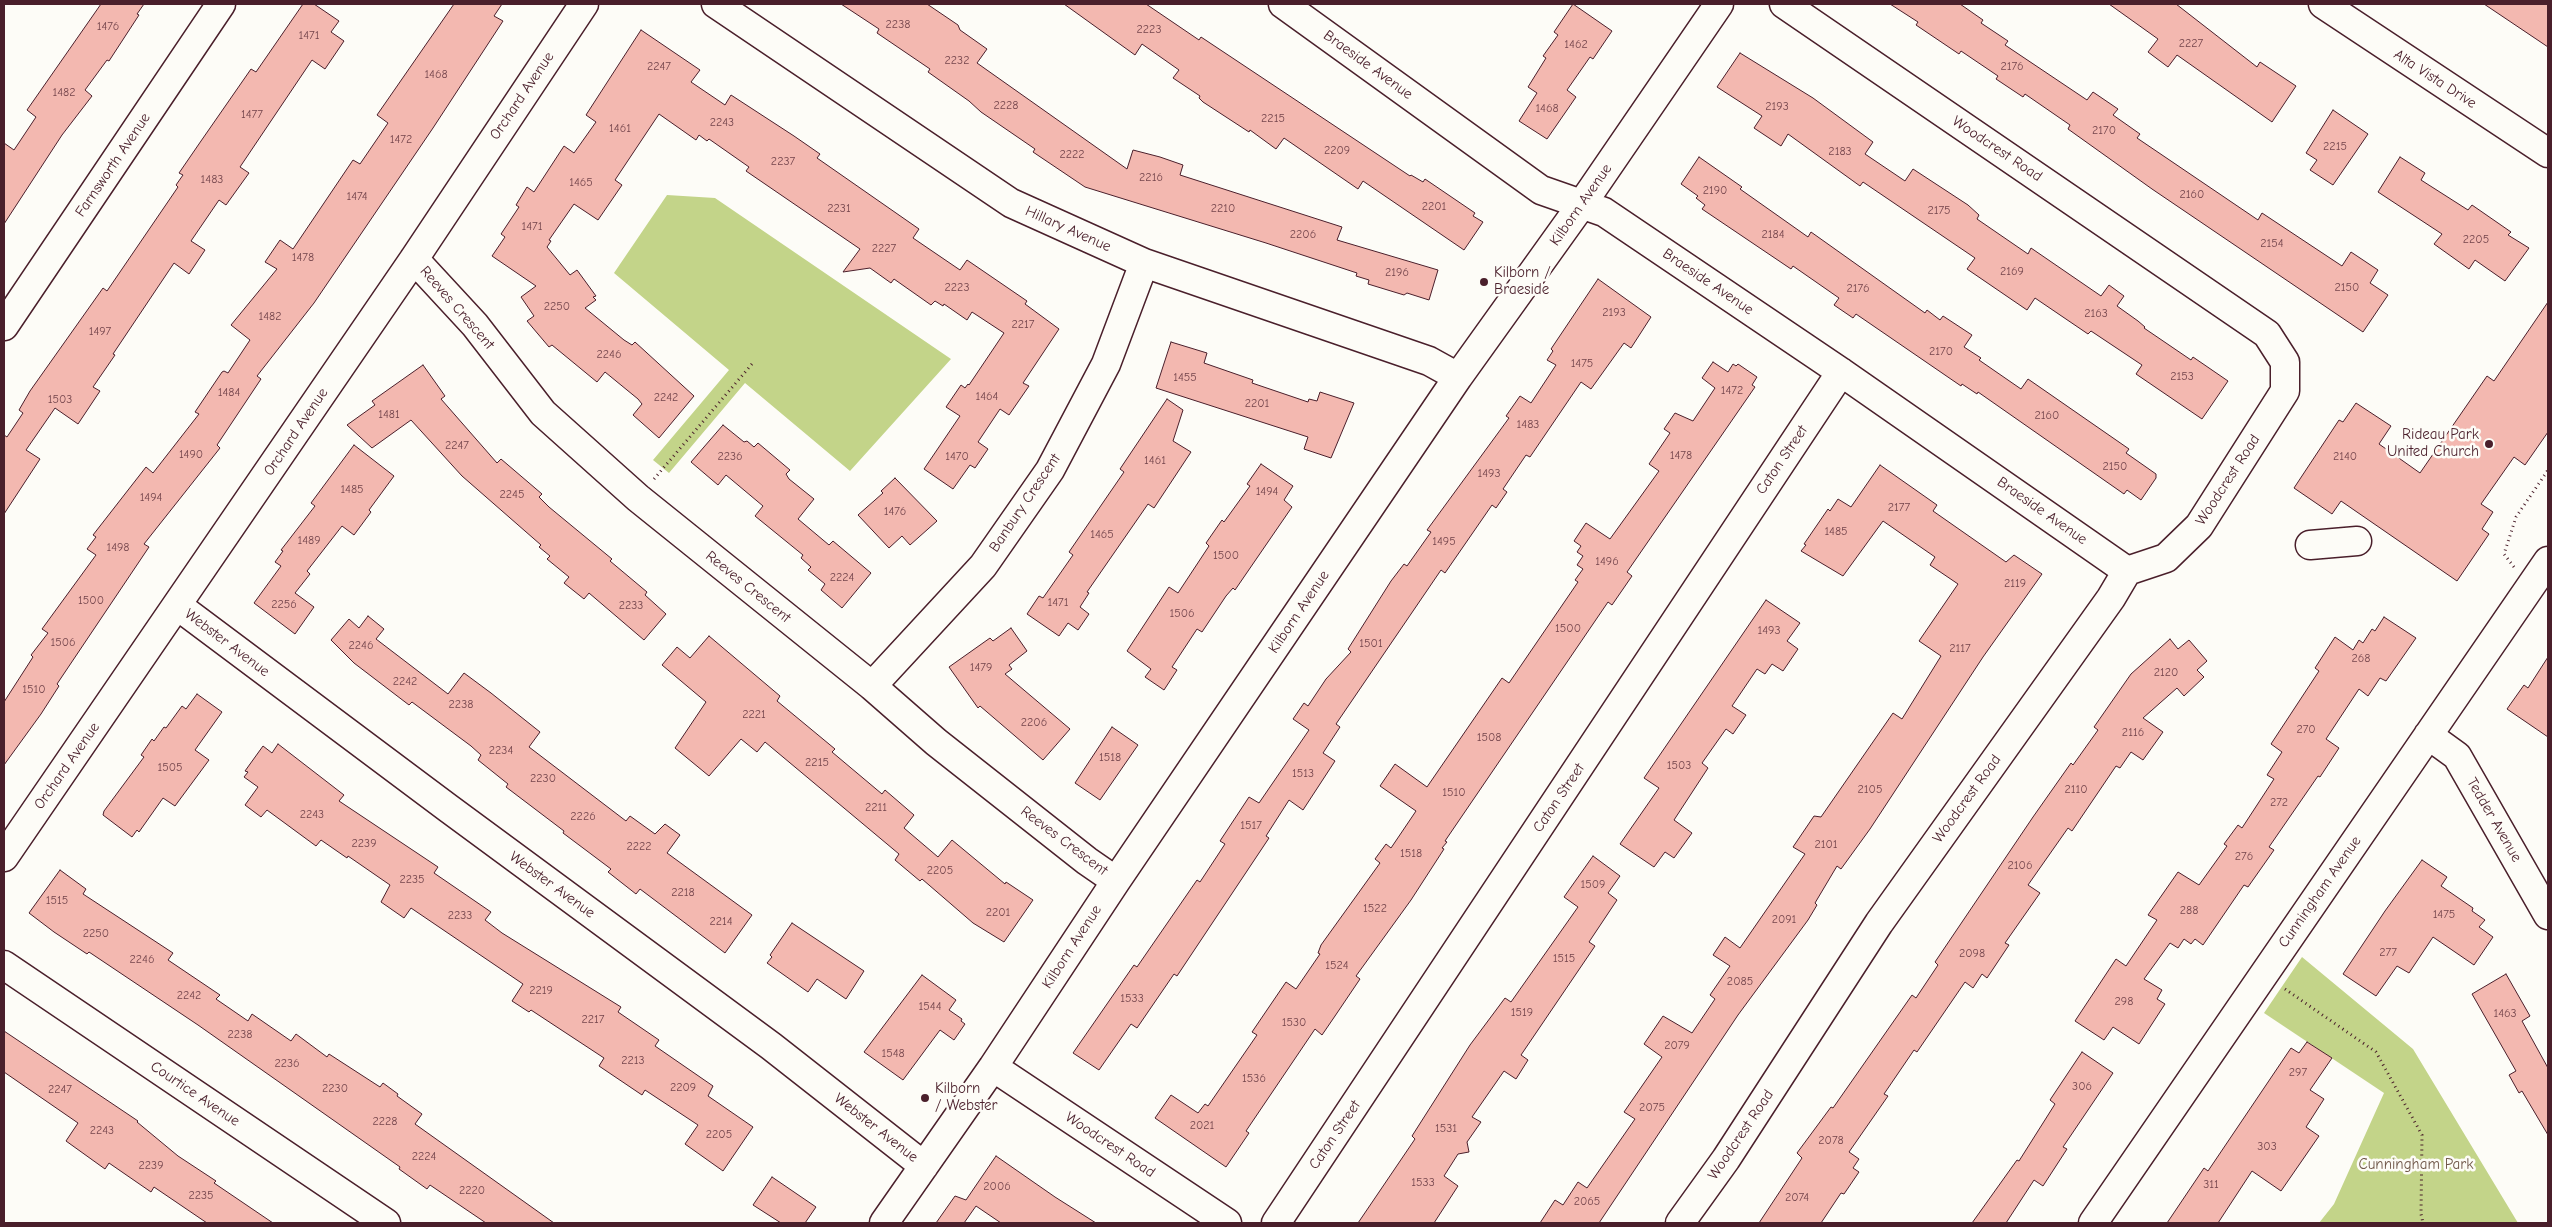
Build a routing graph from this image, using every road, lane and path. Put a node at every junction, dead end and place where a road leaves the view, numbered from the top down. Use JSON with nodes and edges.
{"nodes":[{"id":1,"x":221,"y":4,"type":"edge"},
{"id":2,"x":584,"y":4,"type":"edge"},
{"id":3,"x":716,"y":4,"type":"edge"},
{"id":4,"x":1283,"y":4,"type":"edge"},
{"id":5,"x":1719,"y":4,"type":"edge"},
{"id":6,"x":1784,"y":4,"type":"edge"},
{"id":7,"x":2323,"y":4,"type":"edge"},
{"id":8,"x":2548,"y":153,"type":"edge"},
{"id":9,"x":1582,"y":204,"type":"junction"},
{"id":10,"x":414,"y":259,"type":"junction"},
{"id":11,"x":1144,"y":263,"type":"junction"},
{"id":12,"x":4,"y":326,"type":"edge"},
{"id":13,"x":752,"y":364,"type":"dead end"},
{"id":14,"x":1841,"y":372,"type":"junction"},
{"id":15,"x":1458,"y":377,"type":"junction"},
{"id":16,"x":2548,"y":470,"type":"edge"},
{"id":17,"x":638,"y":498,"type":"junction"},
{"id":18,"x":2357,"y":541,"type":"dead end"},
{"id":19,"x":2310,"y":545,"type":"dead end"},
{"id":20,"x":2548,"y":561,"type":"edge"},
{"id":21,"x":2128,"y":571,"type":"junction"},
{"id":22,"x":2530,"y":588,"type":"junction"},
{"id":23,"x":178,"y":606,"type":"junction"},
{"id":24,"x":872,"y":686,"type":"junction"},
{"id":25,"x":2428,"y":735,"type":"junction"},
{"id":26,"x":4,"y":857,"type":"edge"},
{"id":27,"x":1116,"y":881,"type":"junction"},
{"id":28,"x":2548,"y":915,"type":"edge"},
{"id":29,"x":4,"y":965,"type":"edge"},
{"id":30,"x":2263,"y":974,"type":"junction"},
{"id":31,"x":992,"y":1067,"type":"junction"},
{"id":32,"x":924,"y":1166,"type":"junction"},
{"id":33,"x":386,"y":1223,"type":"edge"},
{"id":34,"x":884,"y":1223,"type":"edge"},
{"id":35,"x":1227,"y":1223,"type":"edge"},
{"id":36,"x":1276,"y":1223,"type":"edge"},
{"id":37,"x":1680,"y":1223,"type":"edge"},
{"id":38,"x":2093,"y":1223,"type":"edge"},
{"id":39,"x":2423,"y":1223,"type":"edge"}],
"edges":[{"from":1,"to":12,"type":"street","name":"Farnsworth Avenue"},
{"from":2,"to":10,"type":"street","name":"Orchard Avenue"},
{"from":3,"to":11,"type":"street","name":"Hillary Avenue"},
{"from":4,"to":9,"type":"street","name":"Braeside Avenue"},
{"from":5,"to":9,"type":"street","name":"Kilborn Avenue"},
{"from":6,"to":21,"type":"street","name":"Woodcrest Road"},
{"from":7,"to":8,"type":"street","name":"Alta Vista Drive"},
{"from":9,"to":14,"type":"street","name":"Braeside Avenue"},
{"from":9,"to":15,"type":"street","name":"Kilborn Avenue"},
{"from":10,"to":17,"type":"street","name":"Reeves Crescent"},
{"from":10,"to":23,"type":"street","name":"Orchard Avenue"},
{"from":11,"to":15,"type":"street","name":"Hillary Avenue"},
{"from":11,"to":24,"type":"street","name":"Banbury Crescent"},
{"from":13,"to":17,"type":"path"},
{"from":14,"to":21,"type":"street","name":"Braeside Avenue"},
{"from":14,"to":36,"type":"street","name":"Caton Street"},
{"from":15,"to":27,"type":"street","name":"Kilborn Avenue"},
{"from":16,"to":22,"type":"path"},
{"from":17,"to":24,"type":"street","name":"Reeves Crescent"},
{"from":18,"to":19,"type":"street"},
{"from":20,"to":22,"type":"street","name":"Cunningham Avenue"},
{"from":21,"to":37,"type":"street","name":"Woodcrest Road"},
{"from":22,"to":25,"type":"street","name":"Cunningham Avenue"},
{"from":23,"to":26,"type":"street","name":"Orchard Avenue"},
{"from":23,"to":32,"type":"street","name":"Webster Avenue"},
{"from":24,"to":27,"type":"street","name":"Reeves Crescent"},
{"from":25,"to":28,"type":"street","name":"Tedder Avenue"},
{"from":25,"to":30,"type":"street","name":"Cunningham Avenue"},
{"from":27,"to":31,"type":"street","name":"Kilborn Avenue"},
{"from":29,"to":33,"type":"street","name":"Courtice Avenue"},
{"from":30,"to":38,"type":"street","name":"Cunningham Avenue"},
{"from":30,"to":39,"type":"path"},
{"from":31,"to":32,"type":"street","name":"Kilborn Avenue"},
{"from":31,"to":35,"type":"street","name":"Woodcrest Road"},
{"from":32,"to":34,"type":"street","name":"Kilborn Avenue"}]}
